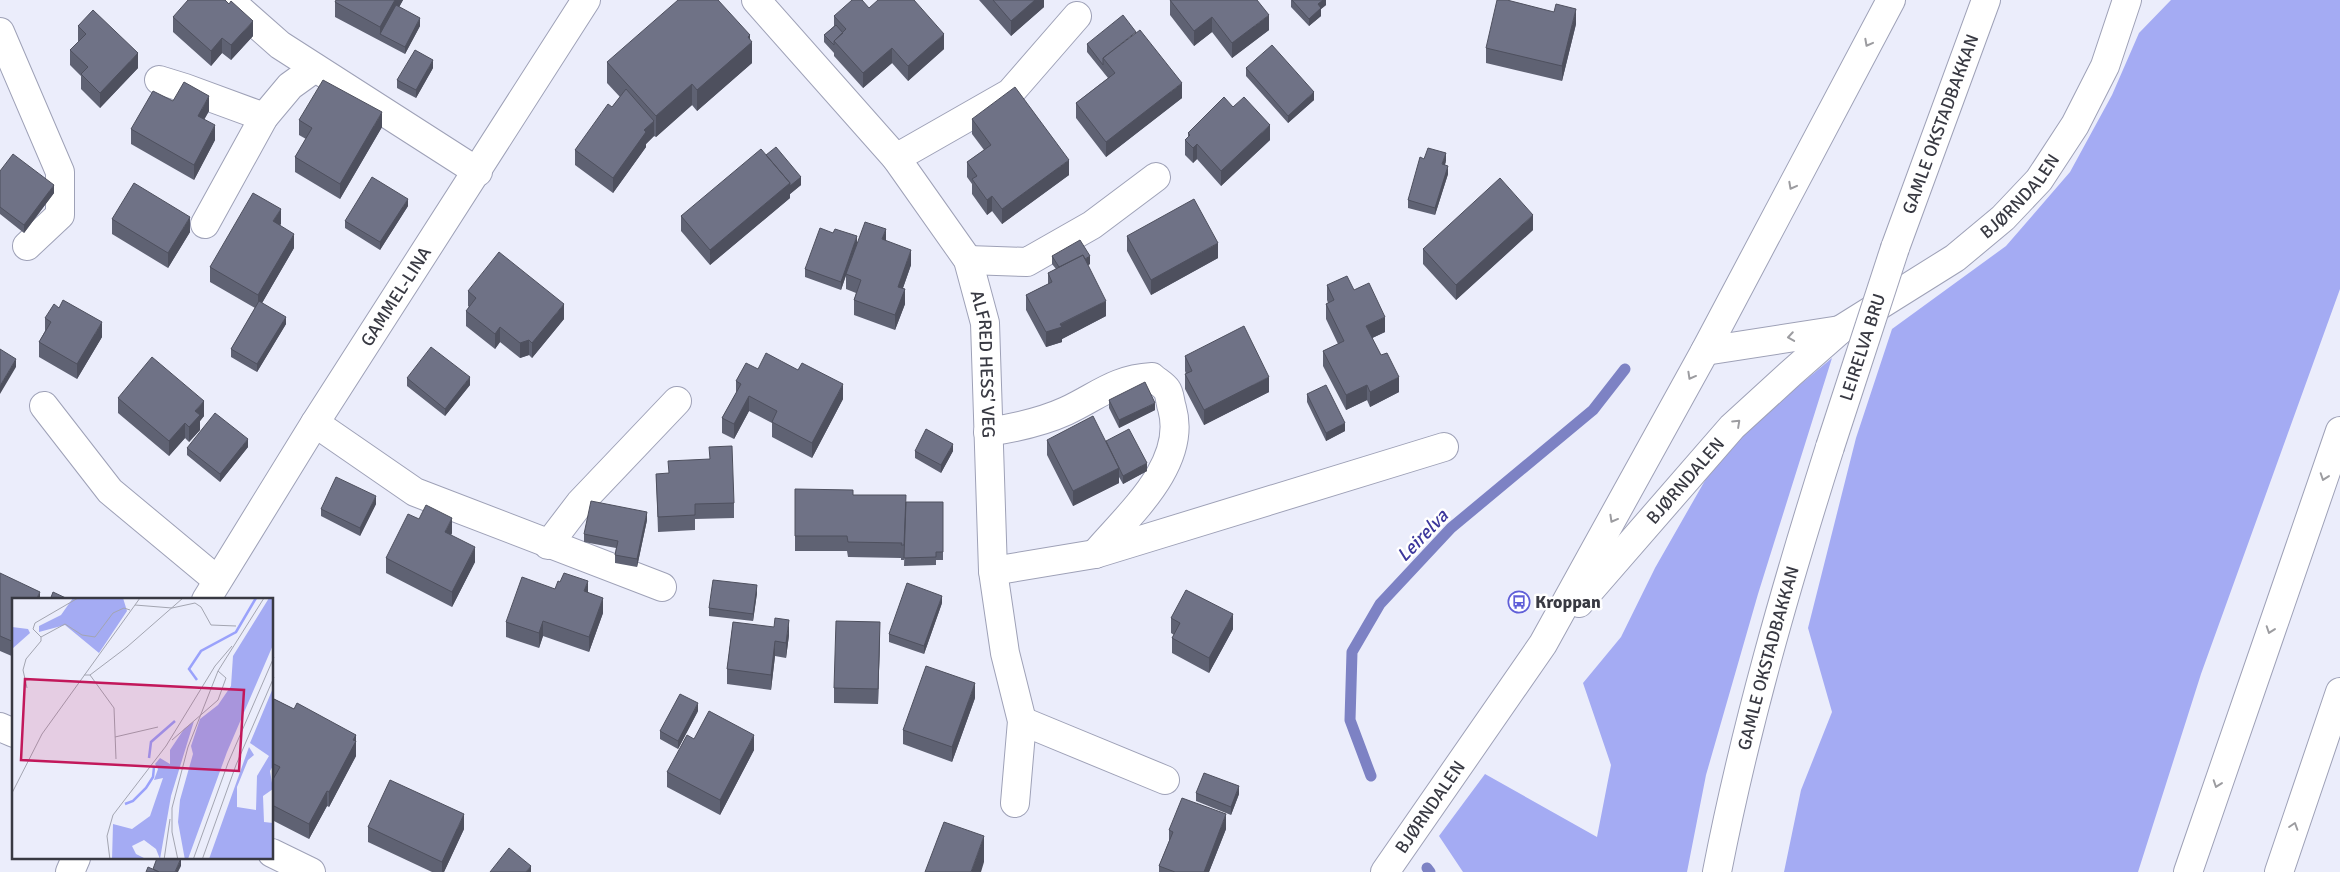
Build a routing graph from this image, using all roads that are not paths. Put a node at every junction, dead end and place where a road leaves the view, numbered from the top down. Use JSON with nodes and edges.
{"nodes":[{"id":1,"x":229,"y":0,"type":"edge"},
{"id":2,"x":586,"y":0,"type":"edge"},
{"id":3,"x":756,"y":0,"type":"edge"},
{"id":4,"x":1891,"y":0,"type":"edge"},
{"id":5,"x":1986,"y":0,"type":"edge"},
{"id":6,"x":2127,"y":0,"type":"edge"},
{"id":7,"x":1077,"y":16,"type":"dead end"},
{"id":8,"x":0,"y":32,"type":"edge"},
{"id":9,"x":315,"y":68,"type":"junction"},
{"id":10,"x":158,"y":80,"type":"dead end"},
{"id":11,"x":264,"y":117,"type":"junction"},
{"id":12,"x":896,"y":158,"type":"junction"},
{"id":13,"x":478,"y":172,"type":"junction"},
{"id":14,"x":1156,"y":176,"type":"dead end"},
{"id":15,"x":205,"y":224,"type":"dead end"},
{"id":16,"x":27,"y":246,"type":"dead end"},
{"id":17,"x":1895,"y":248,"type":"joint"},
{"id":18,"x":968,"y":260,"type":"junction"},
{"id":19,"x":1840,"y":330,"type":"junction"},
{"id":20,"x":1705,"y":351,"type":"junction"},
{"id":21,"x":677,"y":401,"type":"dead end"},
{"id":22,"x":44,"y":406,"type":"dead end"},
{"id":23,"x":315,"y":423,"type":"junction"},
{"id":24,"x":2340,"y":431,"type":"edge"},
{"id":25,"x":988,"y":432,"type":"junction"},
{"id":26,"x":1444,"y":447,"type":"dead end"},
{"id":27,"x":1830,"y":447,"type":"joint"},
{"id":28,"x":548,"y":545,"type":"junction"},
{"id":29,"x":1095,"y":554,"type":"junction"},
{"id":30,"x":993,"y":572,"type":"junction"},
{"id":31,"x":662,"y":587,"type":"dead end"},
{"id":32,"x":212,"y":590,"type":"edge"},
{"id":33,"x":1544,"y":644,"type":"junction"},
{"id":34,"x":2340,"y":692,"type":"edge"},
{"id":35,"x":1022,"y":721,"type":"junction"},
{"id":36,"x":0,"y":727,"type":"edge"},
{"id":37,"x":12,"y":732,"type":"edge"},
{"id":38,"x":1165,"y":780,"type":"dead end"},
{"id":39,"x":1015,"y":803,"type":"dead end"},
{"id":40,"x":274,"y":854,"type":"edge"},
{"id":41,"x":75,"y":860,"type":"edge"},
{"id":42,"x":70,"y":872,"type":"edge"},
{"id":43,"x":311,"y":872,"type":"edge"},
{"id":44,"x":1385,"y":872,"type":"edge"},
{"id":45,"x":1717,"y":872,"type":"edge"},
{"id":46,"x":2188,"y":872,"type":"edge"},
{"id":47,"x":2279,"y":872,"type":"edge"}],
"edges":[{"from":1,"to":9,"type":"main road"},
{"from":2,"to":13,"type":"main road","name":"GAMMEL-LINA"},
{"from":3,"to":12,"type":"main road","name":"ALFRED HESS' VEG"},
{"from":4,"to":20,"type":"main road","name":"BJØRNDALEN","one_way":true},
{"from":5,"to":17,"type":"main road","name":"GAMLE OKSTADBAKKAN"},
{"from":6,"to":19,"type":"main road","name":"BJØRNDALEN"},
{"from":7,"to":12,"type":"main road"},
{"from":8,"to":16,"type":"main road"},
{"from":9,"to":11,"type":"main road"},
{"from":9,"to":13,"type":"main road"},
{"from":10,"to":11,"type":"main road"},
{"from":11,"to":15,"type":"main road"},
{"from":12,"to":18,"type":"main road","name":"ALFRED HESS' VEG"},
{"from":13,"to":23,"type":"main road","name":"GAMMEL-LINA"},
{"from":14,"to":18,"type":"main road"},
{"from":17,"to":27,"type":"main road","name":"LEIRELVA BRU","bridge":true},
{"from":18,"to":25,"type":"main road","name":"ALFRED HESS' VEG"},
{"from":19,"to":20,"type":"main road","name":"BJØRNDALEN","one_way":true},
{"from":33,"to":19,"type":"main road","name":"BJØRNDALEN","one_way":true},
{"from":20,"to":33,"type":"main road","name":"BJØRNDALEN","one_way":true},
{"from":21,"to":28,"type":"main road"},
{"from":22,"to":32,"type":"main road","name":"GAMMEL-LINA"},
{"from":23,"to":28,"type":"main road"},
{"from":23,"to":32,"type":"main road","name":"GAMMEL-LINA"},
{"from":24,"to":46,"type":"main road","one_way":true},
{"from":25,"to":29,"type":"main road"},
{"from":25,"to":30,"type":"main road","name":"ALFRED HESS' VEG"},
{"from":26,"to":29,"type":"main road"},
{"from":27,"to":45,"type":"main road","name":"GAMLE OKSTADBAKKAN"},
{"from":28,"to":31,"type":"main road"},
{"from":29,"to":30,"type":"main road"},
{"from":30,"to":35,"type":"main road","name":"ALFRED HESS' VEG"},
{"from":33,"to":44,"type":"main road","name":"BJØRNDALEN"},
{"from":47,"to":34,"type":"main road","one_way":true},
{"from":35,"to":38,"type":"main road"},
{"from":35,"to":39,"type":"main road","name":"ALFRED HESS' VEG"},
{"from":36,"to":37,"type":"main road"},
{"from":40,"to":43,"type":"main road"},
{"from":41,"to":42,"type":"main road"}]}
